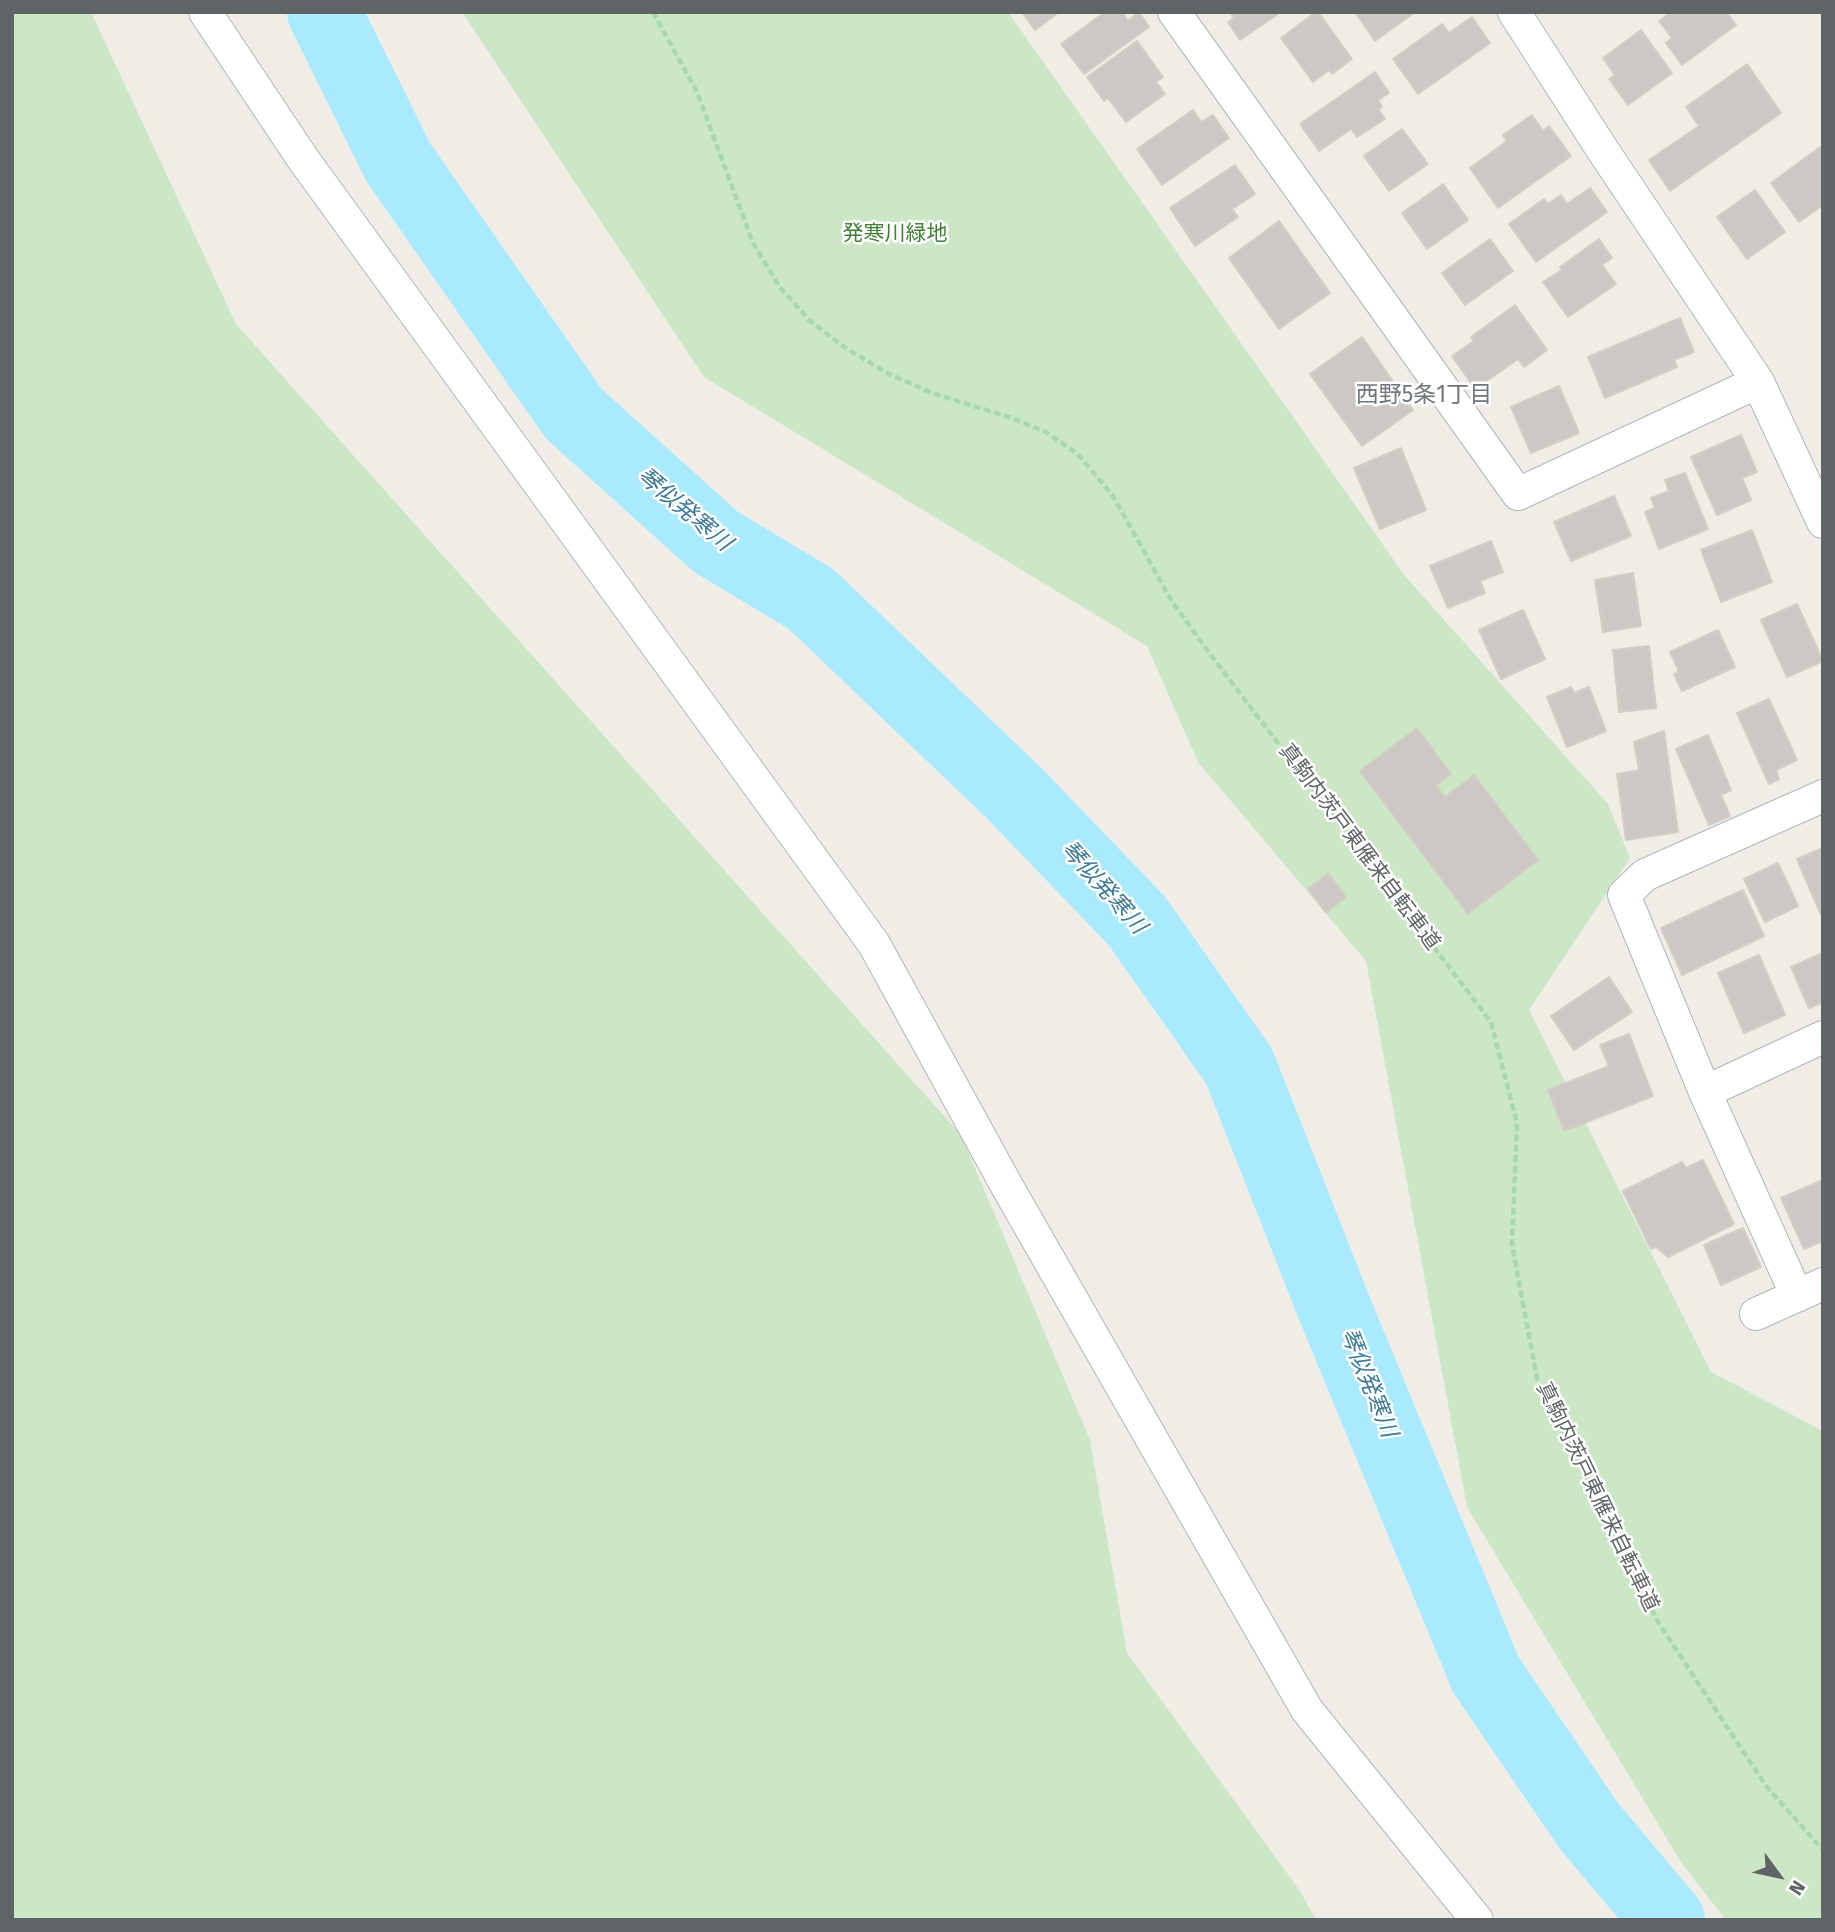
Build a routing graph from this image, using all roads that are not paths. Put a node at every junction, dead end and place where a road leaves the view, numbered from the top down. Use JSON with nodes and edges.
{"nodes":[{"id":1,"x":205,"y":12,"type":"edge"},
{"id":2,"x":1174,"y":12,"type":"edge"},
{"id":3,"x":1514,"y":12,"type":"edge"},
{"id":4,"x":1758,"y":382,"type":"junction"},
{"id":5,"x":1823,"y":522,"type":"edge"},
{"id":6,"x":1823,"y":796,"type":"edge"},
{"id":7,"x":1823,"y":1037,"type":"edge"},
{"id":8,"x":1704,"y":1092,"type":"junction"},
{"id":9,"x":1810,"y":1290,"type":"edge"},
{"id":10,"x":1756,"y":1314,"type":"dead end"},
{"id":11,"x":1477,"y":1920,"type":"edge"}],
"edges":[{"from":1,"to":11,"type":"street"},
{"from":2,"to":4,"type":"street"},
{"from":3,"to":4,"type":"street"},
{"from":4,"to":5,"type":"street"},
{"from":6,"to":8,"type":"street"},
{"from":7,"to":8,"type":"street"},
{"from":8,"to":9,"type":"street"},
{"from":9,"to":10,"type":"street"}]}
